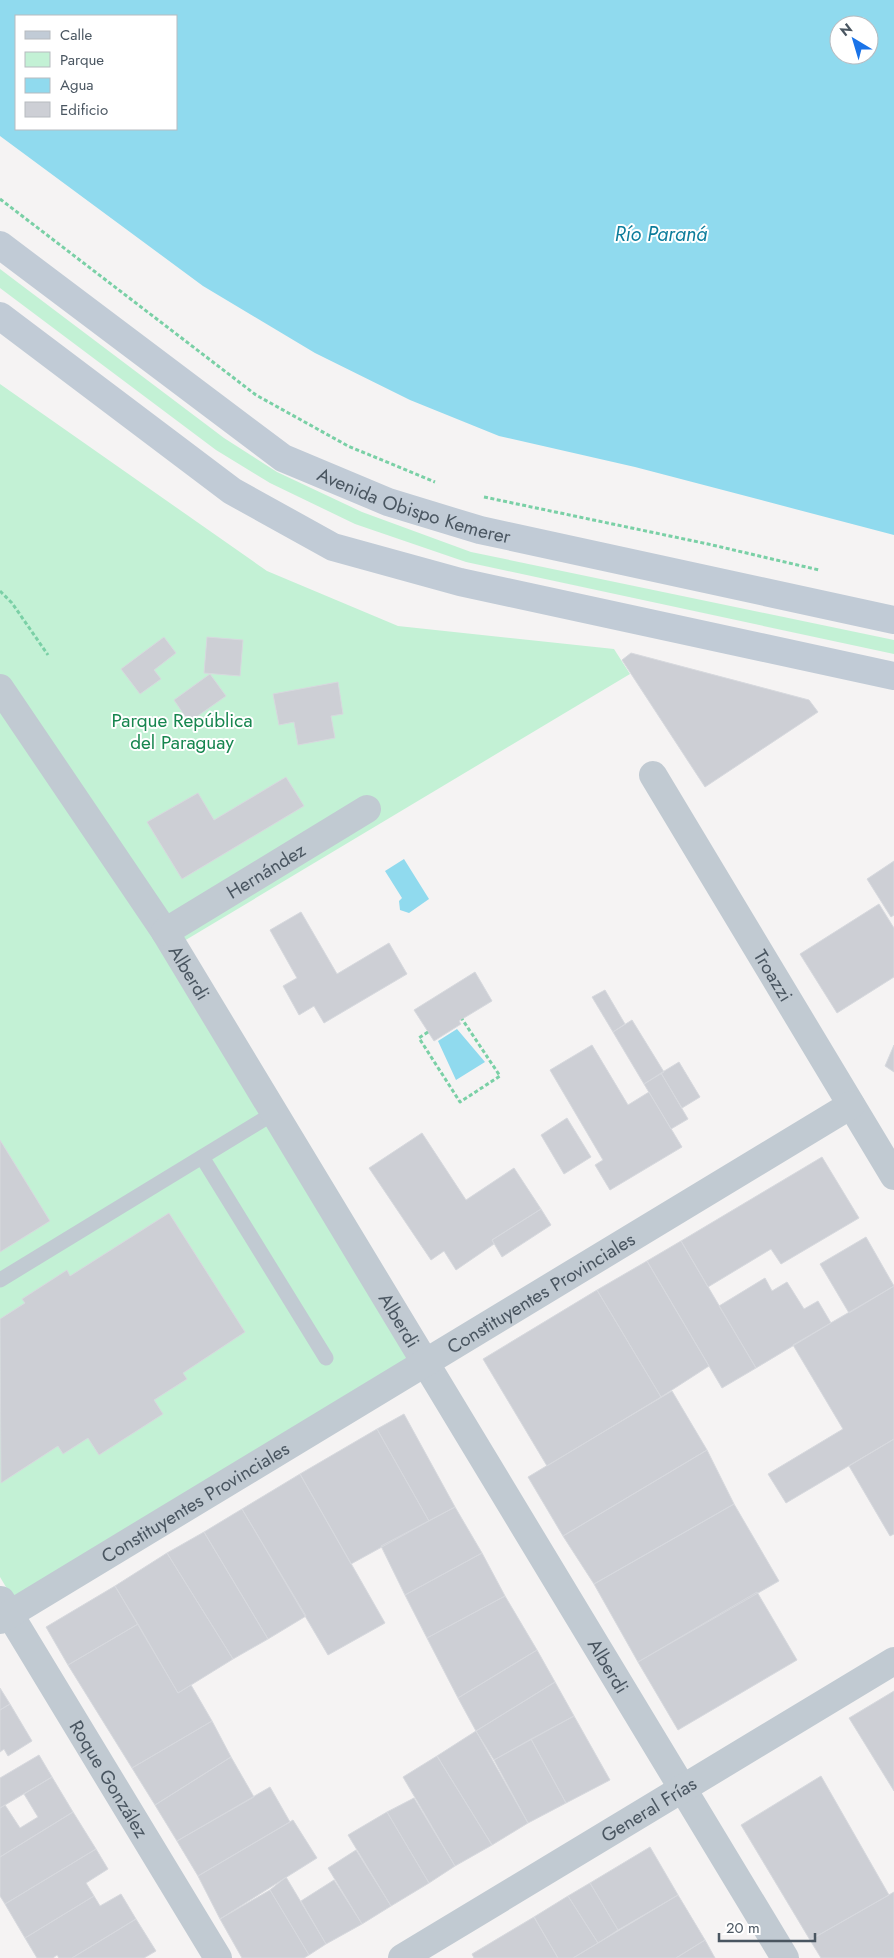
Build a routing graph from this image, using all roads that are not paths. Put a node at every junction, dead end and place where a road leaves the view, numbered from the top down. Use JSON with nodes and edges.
{"nodes":[{"id":1,"x":0,"y":245,"type":"edge"},
{"id":2,"x":0,"y":316,"type":"edge"},
{"id":3,"x":894,"y":620,"type":"edge"},
{"id":4,"x":894,"y":676,"type":"edge"},
{"id":5,"x":0,"y":688,"type":"edge"},
{"id":6,"x":653,"y":775,"type":"dead end"},
{"id":7,"x":367,"y":809,"type":"dead end"},
{"id":8,"x":165,"y":932,"type":"junction"},
{"id":9,"x":851,"y":1105,"type":"junction"},
{"id":10,"x":274,"y":1114,"type":"junction"},
{"id":11,"x":202,"y":1157,"type":"junction"},
{"id":12,"x":894,"y":1176,"type":"edge"},
{"id":13,"x":0,"y":1280,"type":"edge"},
{"id":14,"x":326,"y":1358,"type":"dead end"},
{"id":15,"x":425,"y":1362,"type":"junction"},
{"id":16,"x":3,"y":1611,"type":"edge"},
{"id":17,"x":894,"y":1660,"type":"edge"},
{"id":18,"x":683,"y":1788,"type":"junction"},
{"id":19,"x":218,"y":1958,"type":"edge"},
{"id":20,"x":402,"y":1958,"type":"edge"},
{"id":21,"x":785,"y":1958,"type":"edge"}],
"edges":[{"from":1,"to":3,"type":"main road","name":"Avenida Obispo Kemerer"},
{"from":2,"to":4,"type":"main road"},
{"from":5,"to":8,"type":"street","name":"Alberdi"},
{"from":6,"to":9,"type":"street","name":"Troazzi"},
{"from":7,"to":8,"type":"street","name":"Hernández"},
{"from":8,"to":10,"type":"street","name":"Alberdi"},
{"from":9,"to":12,"type":"street","name":"Troazzi"},
{"from":9,"to":15,"type":"street","name":"Constituyentes Provinciales"},
{"from":10,"to":11,"type":"lane"},
{"from":10,"to":15,"type":"street","name":"Alberdi"},
{"from":11,"to":13,"type":"lane"},
{"from":11,"to":14,"type":"lane"},
{"from":15,"to":16,"type":"street","name":"Constituyentes Provinciales"},
{"from":15,"to":18,"type":"street","name":"Alberdi"},
{"from":16,"to":19,"type":"street","name":"Roque González"},
{"from":17,"to":18,"type":"street","name":"General Frías"},
{"from":18,"to":20,"type":"street","name":"General Frías"},
{"from":18,"to":21,"type":"street","name":"Alberdi"}]}
